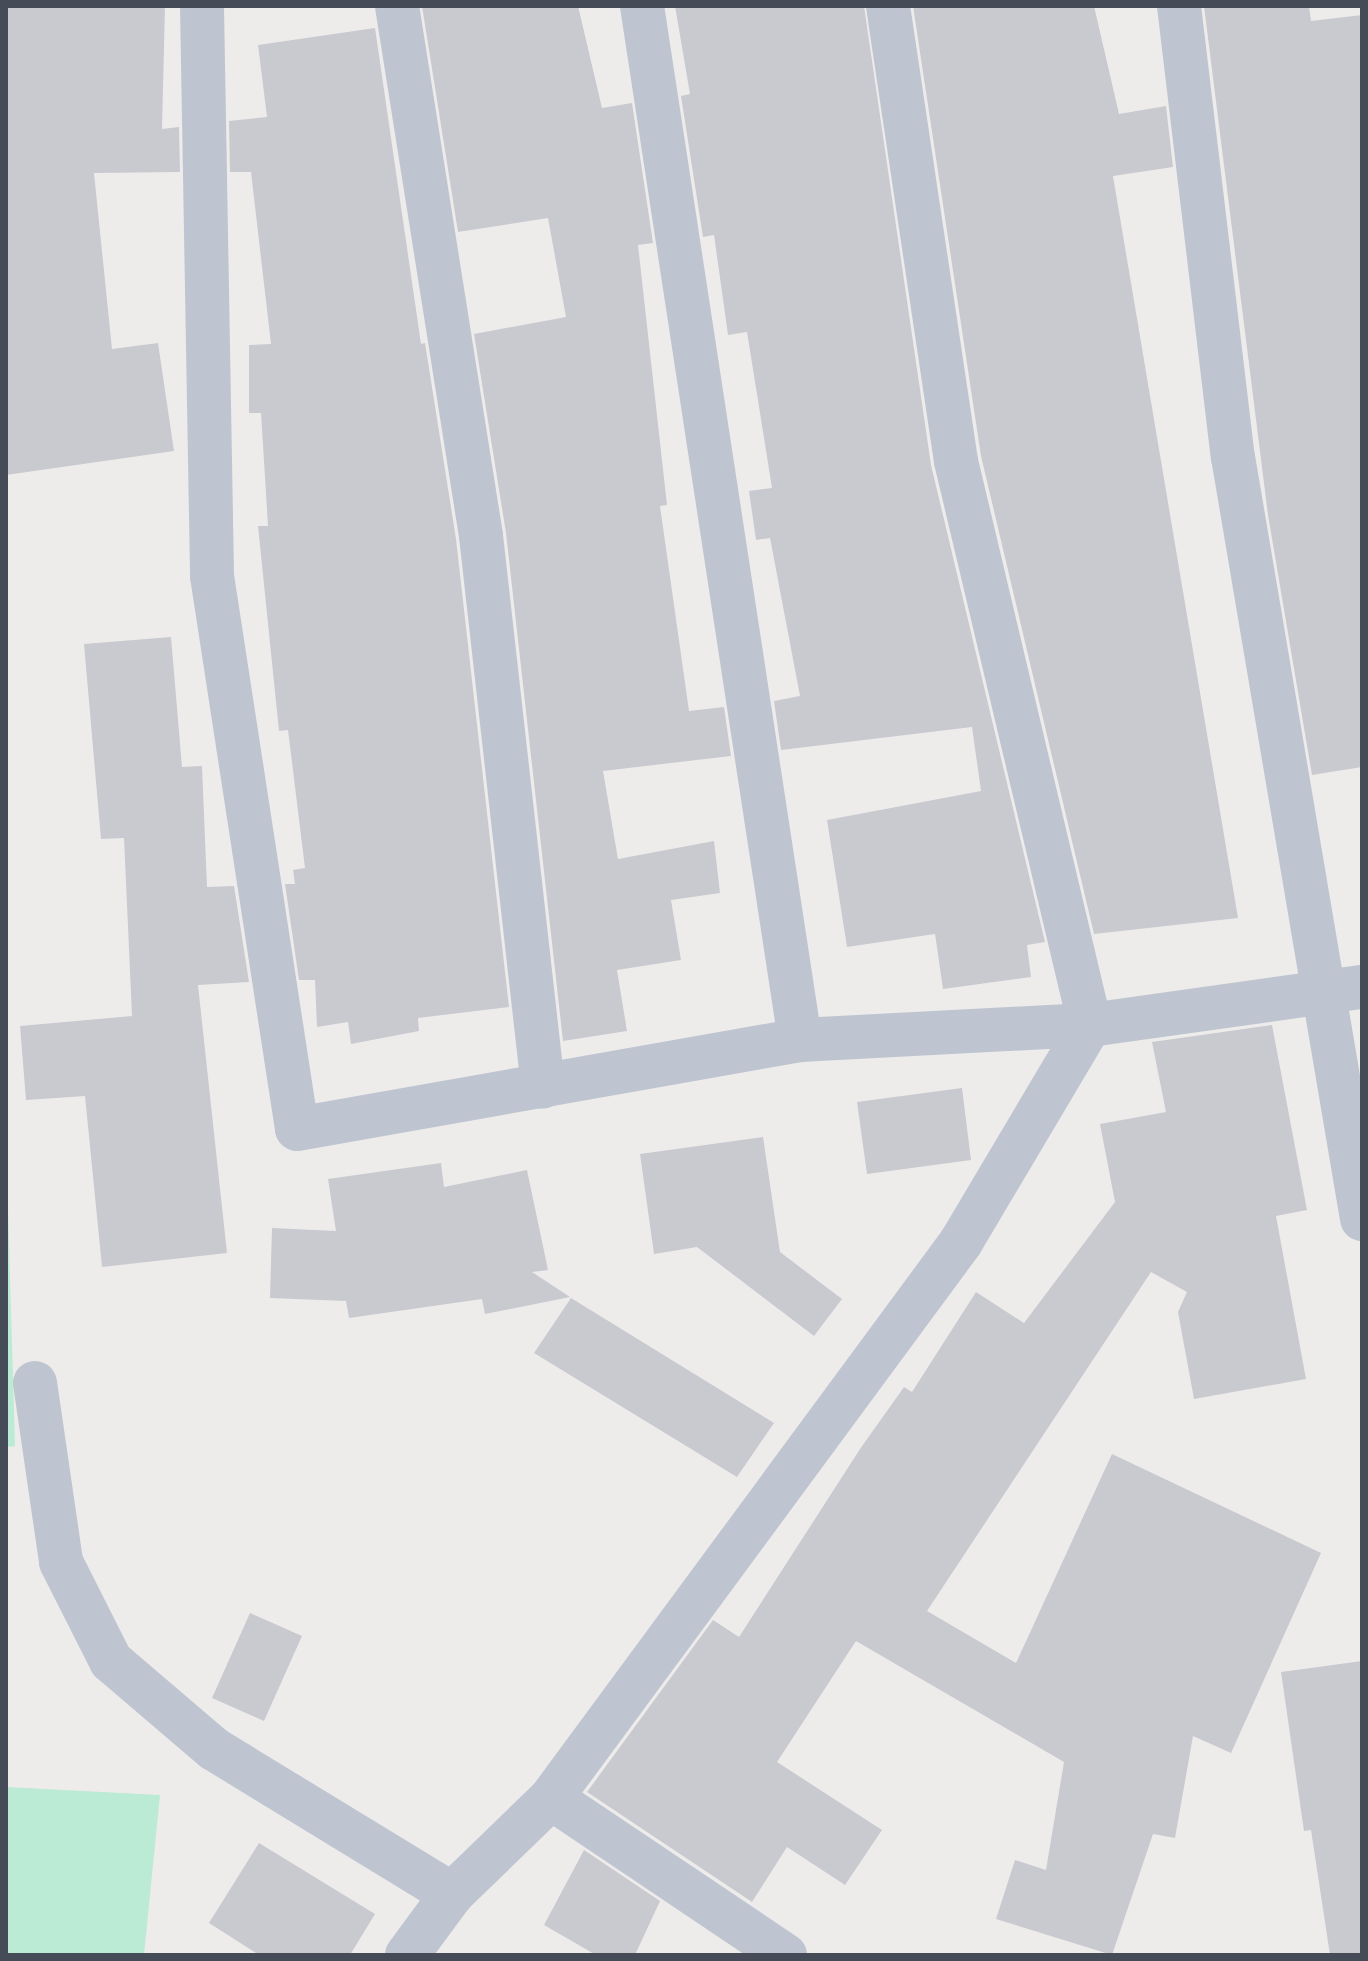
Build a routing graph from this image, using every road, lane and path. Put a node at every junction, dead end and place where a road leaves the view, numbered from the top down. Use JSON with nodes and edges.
{"nodes":[{"id":1,"x":202,"y":6,"type":"edge"},
{"id":2,"x":397,"y":6,"type":"edge"},
{"id":3,"x":642,"y":6,"type":"edge"},
{"id":4,"x":888,"y":6,"type":"edge"},
{"id":5,"x":1179,"y":6,"type":"edge"},
{"id":6,"x":1344,"y":990,"type":"edge"},
{"id":7,"x":1090,"y":1025,"type":"junction"},
{"id":8,"x":800,"y":1040,"type":"junction"},
{"id":9,"x":543,"y":1087,"type":"junction"},
{"id":10,"x":1362,"y":1219,"type":"edge"},
{"id":11,"x":35,"y":1383,"type":"dead end"},
{"id":12,"x":551,"y":1798,"type":"junction"},
{"id":13,"x":452,"y":1894,"type":"junction"},
{"id":14,"x":407,"y":1955,"type":"edge"},
{"id":15,"x":785,"y":1955,"type":"edge"}],
"edges":[{"from":1,"to":9,"type":"street"},
{"from":2,"to":9,"type":"street"},
{"from":3,"to":8,"type":"street"},
{"from":4,"to":7,"type":"street"},
{"from":5,"to":6,"type":"street"},
{"from":6,"to":7,"type":"street"},
{"from":6,"to":10,"type":"street"},
{"from":7,"to":8,"type":"street"},
{"from":7,"to":12,"type":"street"},
{"from":8,"to":9,"type":"street"},
{"from":11,"to":13,"type":"street"},
{"from":12,"to":13,"type":"street"},
{"from":12,"to":15,"type":"street"},
{"from":13,"to":14,"type":"street"}]}
